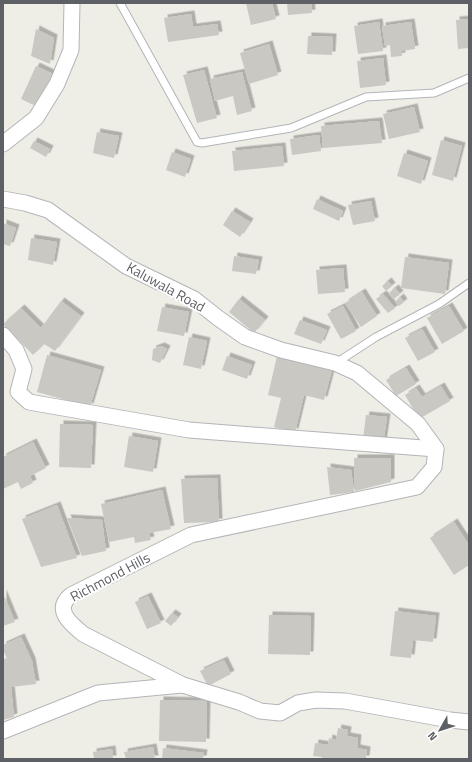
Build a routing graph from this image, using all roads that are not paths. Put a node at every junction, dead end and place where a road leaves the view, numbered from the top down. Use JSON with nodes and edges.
{"nodes":[{"id":1,"x":72,"y":3,"type":"edge"},
{"id":2,"x":120,"y":3,"type":"edge"},
{"id":3,"x":469,"y":78,"type":"edge"},
{"id":4,"x":3,"y":144,"type":"edge"},
{"id":5,"x":3,"y":199,"type":"edge"},
{"id":6,"x":469,"y":283,"type":"edge"},
{"id":7,"x":3,"y":335,"type":"edge"},
{"id":8,"x":335,"y":363,"type":"junction"},
{"id":9,"x":436,"y":449,"type":"junction"},
{"id":10,"x":183,"y":685,"type":"junction"},
{"id":11,"x":469,"y":722,"type":"edge"},
{"id":12,"x":3,"y":731,"type":"edge"}],
"edges":[{"from":1,"to":4,"type":"street"},
{"from":2,"to":3,"type":"lane"},
{"from":5,"to":8,"type":"street","name":"Kaluwala Road"},
{"from":6,"to":8,"type":"lane"},
{"from":7,"to":9,"type":"street"},
{"from":8,"to":9,"type":"street"},
{"from":9,"to":10,"type":"street","name":"Richmond Hills"},
{"from":10,"to":11,"type":"street","name":"Richmond Hills"},
{"from":10,"to":12,"type":"street"}]}
